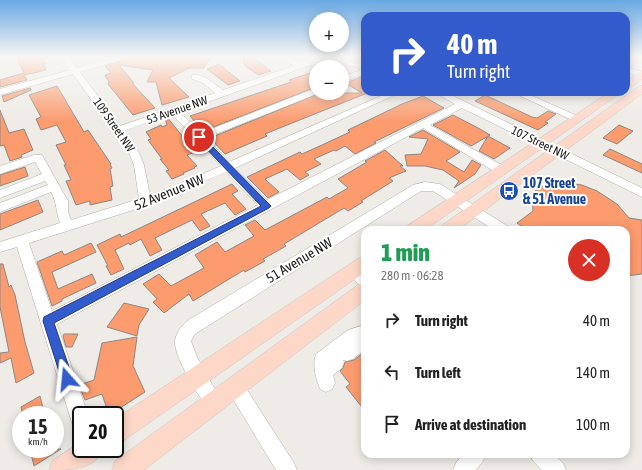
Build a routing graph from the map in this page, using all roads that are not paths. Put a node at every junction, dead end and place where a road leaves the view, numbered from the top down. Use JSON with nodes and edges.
{"nodes":[{"id":1,"x":53,"y":78,"type":"edge"},
{"id":2,"x":80,"y":78,"type":"edge"},
{"id":3,"x":198,"y":78,"type":"edge"},
{"id":4,"x":267,"y":78,"type":"edge"},
{"id":5,"x":642,"y":89,"type":"edge"},
{"id":6,"x":0,"y":92,"type":"edge"},
{"id":7,"x":222,"y":94,"type":"junction"},
{"id":8,"x":309,"y":94,"type":"edge"},
{"id":9,"x":388,"y":96,"type":"edge"},
{"id":10,"x":446,"y":96,"type":"edge"},
{"id":11,"x":525,"y":96,"type":"edge"},
{"id":12,"x":607,"y":96,"type":"edge"},
{"id":13,"x":462,"y":104,"type":"junction"},
{"id":14,"x":174,"y":111,"type":"junction"},
{"id":15,"x":577,"y":119,"type":"junction"},
{"id":16,"x":422,"y":124,"type":"junction"},
{"id":17,"x":118,"y":130,"type":"junction"},
{"id":18,"x":199,"y":137,"type":"junction"},
{"id":19,"x":541,"y":143,"type":"junction"},
{"id":20,"x":556,"y":151,"type":"junction"},
{"id":21,"x":228,"y":167,"type":"junction"},
{"id":22,"x":0,"y":170,"type":"edge"},
{"id":23,"x":501,"y":170,"type":"junction"},
{"id":24,"x":48,"y":176,"type":"junction"},
{"id":25,"x":54,"y":187,"type":"junction"},
{"id":26,"x":642,"y":193,"type":"edge"},
{"id":27,"x":0,"y":194,"type":"edge"},
{"id":28,"x":457,"y":200,"type":"junction"},
{"id":29,"x":145,"y":202,"type":"junction"},
{"id":30,"x":266,"y":206,"type":"junction"},
{"id":31,"x":0,"y":208,"type":"edge"},
{"id":32,"x":473,"y":211,"type":"junction"},
{"id":33,"x":67,"y":226,"type":"junction"},
{"id":34,"x":420,"y":226,"type":"edge"},
{"id":35,"x":452,"y":226,"type":"edge"},
{"id":36,"x":497,"y":226,"type":"edge"},
{"id":37,"x":21,"y":240,"type":"junction"},
{"id":38,"x":0,"y":247,"type":"edge"},
{"id":39,"x":361,"y":272,"type":"edge"},
{"id":40,"x":361,"y":293,"type":"edge"},
{"id":41,"x":48,"y":321,"type":"junction"},
{"id":42,"x":361,"y":334,"type":"edge"},
{"id":43,"x":361,"y":342,"type":"edge"},
{"id":44,"x":199,"y":376,"type":"junction"},
{"id":45,"x":236,"y":388,"type":"junction"},
{"id":46,"x":214,"y":404,"type":"junction"},
{"id":47,"x":76,"y":406,"type":"edge"},
{"id":48,"x":124,"y":427,"type":"edge"},
{"id":49,"x":78,"y":458,"type":"edge"},
{"id":50,"x":473,"y":458,"type":"edge"},
{"id":51,"x":544,"y":458,"type":"edge"},
{"id":52,"x":61,"y":470,"type":"edge"},
{"id":53,"x":124,"y":470,"type":"edge"},
{"id":54,"x":287,"y":470,"type":"edge"},
{"id":55,"x":463,"y":470,"type":"edge"},
{"id":56,"x":556,"y":470,"type":"edge"}],
"edges":[{"from":1,"to":6,"type":"street"},
{"from":2,"to":17,"type":"street","name":"109 Street NW"},
{"from":3,"to":7,"type":"street"},
{"from":4,"to":7,"type":"street","name":"53 Avenue NW"},
{"from":5,"to":20,"type":"main road"},
{"from":7,"to":14,"type":"street","name":"53 Avenue NW"},
{"from":8,"to":18,"type":"street"},
{"from":9,"to":21,"type":"street","name":"52 Avenue NW"},
{"from":10,"to":13,"type":"street","name":"107 Street NW"},
{"from":11,"to":15,"type":"street"},
{"from":12,"to":15,"type":"main road"},
{"from":13,"to":16,"type":"street"},
{"from":13,"to":19,"type":"street","name":"107 Street NW"},
{"from":14,"to":17,"type":"street","name":"53 Avenue NW"},
{"from":14,"to":18,"type":"street"},
{"from":15,"to":19,"type":"main road"},
{"from":16,"to":23,"type":"street"},
{"from":16,"to":30,"type":"street"},
{"from":17,"to":29,"type":"street","name":"109 Street NW"},
{"from":18,"to":21,"type":"street"},
{"from":19,"to":20,"type":"street","name":"107 Street NW"},
{"from":19,"to":23,"type":"main road"},
{"from":20,"to":26,"type":"street","name":"107 Street NW"},
{"from":20,"to":32,"type":"main road"},
{"from":21,"to":29,"type":"street","name":"52 Avenue NW"},
{"from":21,"to":30,"type":"street"},
{"from":22,"to":24,"type":"street"},
{"from":23,"to":28,"type":"main road"},
{"from":24,"to":25,"type":"street"},
{"from":24,"to":27,"type":"street"},
{"from":25,"to":31,"type":"street"},
{"from":25,"to":33,"type":"street"},
{"from":28,"to":32,"type":"street","name":"51 Avenue NW"},
{"from":28,"to":34,"type":"main road"},
{"from":28,"to":44,"type":"street","name":"51 Avenue NW"},
{"from":29,"to":33,"type":"street","name":"52 Avenue NW"},
{"from":30,"to":41,"type":"street"},
{"from":32,"to":35,"type":"main road"},
{"from":32,"to":36,"type":"street","name":"51 Avenue NW"},
{"from":33,"to":37,"type":"street","name":"52 Avenue NW"},
{"from":37,"to":38,"type":"street","name":"52 Avenue NW"},
{"from":37,"to":41,"type":"street"},
{"from":39,"to":44,"type":"main road"},
{"from":40,"to":45,"type":"main road"},
{"from":41,"to":47,"type":"street"},
{"from":42,"to":43,"type":"street"},
{"from":44,"to":46,"type":"street","name":"51 Avenue NW"},
{"from":44,"to":48,"type":"main road"},
{"from":45,"to":46,"type":"main road"},
{"from":45,"to":54,"type":"street"},
{"from":46,"to":53,"type":"main road"},
{"from":49,"to":52,"type":"main road"},
{"from":50,"to":55,"type":"street"},
{"from":51,"to":56,"type":"street"}]}
